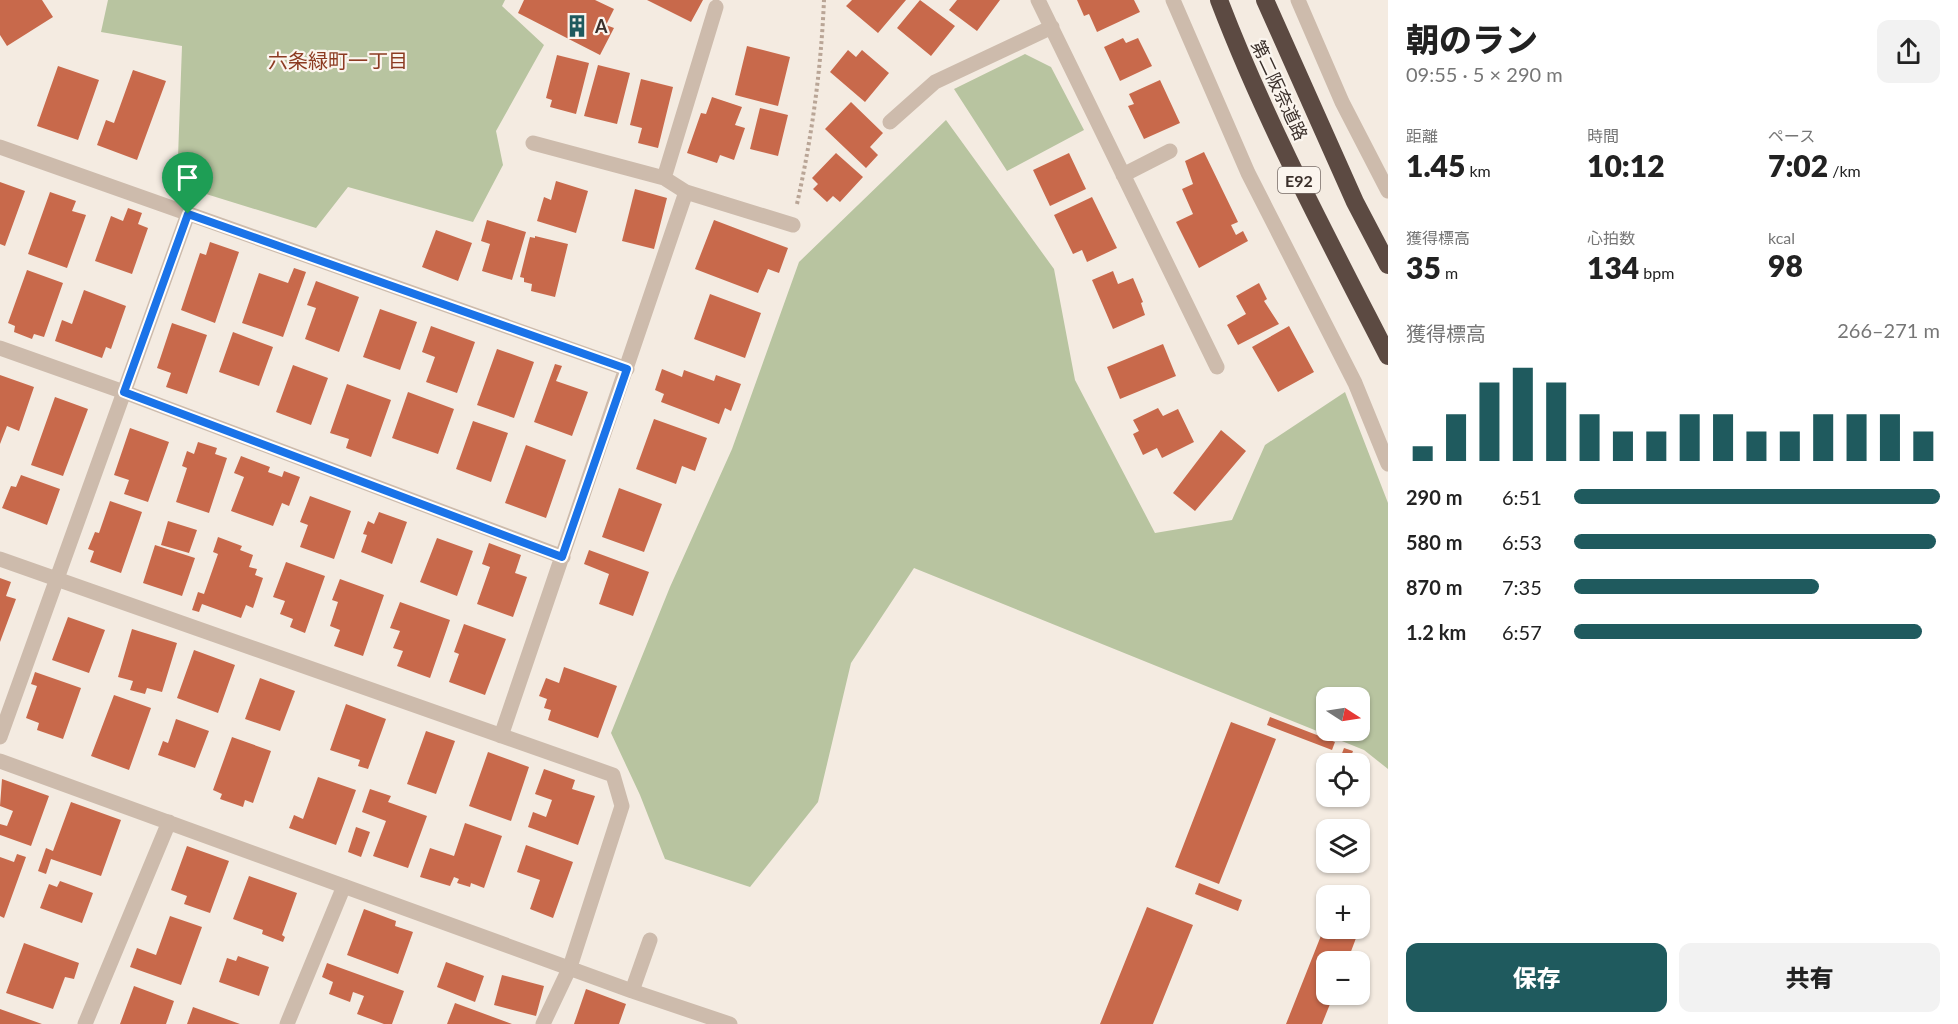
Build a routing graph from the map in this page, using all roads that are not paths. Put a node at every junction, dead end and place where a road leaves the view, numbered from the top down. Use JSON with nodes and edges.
{"nodes":[{"id":1,"x":1038,"y":0,"type":"edge"},
{"id":2,"x":1173,"y":0,"type":"edge"},
{"id":3,"x":1219,"y":0,"type":"edge"},
{"id":4,"x":1265,"y":0,"type":"edge"},
{"id":5,"x":1298,"y":0,"type":"edge"},
{"id":6,"x":716,"y":7,"type":"dead end"},
{"id":7,"x":1052,"y":27,"type":"junction"},
{"id":8,"x":891,"y":122,"type":"dead end"},
{"id":9,"x":533,"y":143,"type":"dead end"},
{"id":10,"x":0,"y":147,"type":"edge"},
{"id":11,"x":1170,"y":151,"type":"dead end"},
{"id":12,"x":1123,"y":175,"type":"junction"},
{"id":13,"x":664,"y":178,"type":"junction"},
{"id":14,"x":1388,"y":191,"type":"edge"},
{"id":15,"x":686,"y":192,"type":"junction"},
{"id":16,"x":188,"y":214,"type":"junction"},
{"id":17,"x":793,"y":225,"type":"road end"},
{"id":18,"x":1388,"y":265,"type":"edge"},
{"id":19,"x":0,"y":348,"type":"edge"},
{"id":20,"x":1388,"y":356,"type":"edge"},
{"id":21,"x":1217,"y":367,"type":"dead end"},
{"id":22,"x":627,"y":369,"type":"junction"},
{"id":23,"x":124,"y":392,"type":"junction"},
{"id":24,"x":1388,"y":464,"type":"edge"},
{"id":25,"x":562,"y":557,"type":"junction"},
{"id":26,"x":0,"y":560,"type":"edge"},
{"id":27,"x":57,"y":579,"type":"junction"},
{"id":28,"x":501,"y":736,"type":"junction"},
{"id":29,"x":0,"y":737,"type":"edge"},
{"id":30,"x":0,"y":761,"type":"edge"},
{"id":31,"x":169,"y":822,"type":"junction"},
{"id":32,"x":344,"y":886,"type":"junction"},
{"id":33,"x":650,"y":940,"type":"dead end"},
{"id":34,"x":570,"y":967,"type":"junction"},
{"id":35,"x":632,"y":991,"type":"junction"},
{"id":36,"x":85,"y":1024,"type":"edge"},
{"id":37,"x":287,"y":1024,"type":"edge"},
{"id":38,"x":543,"y":1024,"type":"edge"},
{"id":39,"x":730,"y":1024,"type":"edge"}],
"edges":[{"from":1,"to":7,"type":"street"},
{"from":2,"to":24,"type":"street"},
{"from":3,"to":20,"type":"highway","name":"第二阪奈道路","number":"E92"},
{"from":4,"to":18,"type":"highway","name":"第二阪奈道路","number":"E92"},
{"from":5,"to":14,"type":"street"},
{"from":6,"to":13,"type":"street"},
{"from":7,"to":8,"type":"street"},
{"from":7,"to":12,"type":"street"},
{"from":9,"to":13,"type":"street"},
{"from":10,"to":16,"type":"street"},
{"from":11,"to":12,"type":"street"},
{"from":12,"to":21,"type":"street"},
{"from":13,"to":15,"type":"street"},
{"from":15,"to":17,"type":"street"},
{"from":15,"to":22,"type":"street"},
{"from":16,"to":22,"type":"street"},
{"from":16,"to":23,"type":"street"},
{"from":19,"to":23,"type":"street"},
{"from":22,"to":25,"type":"street"},
{"from":23,"to":25,"type":"street"},
{"from":23,"to":27,"type":"street"},
{"from":25,"to":28,"type":"street"},
{"from":26,"to":27,"type":"street"},
{"from":27,"to":28,"type":"street"},
{"from":27,"to":29,"type":"street"},
{"from":28,"to":34,"type":"street"},
{"from":30,"to":31,"type":"street"},
{"from":31,"to":32,"type":"street"},
{"from":31,"to":36,"type":"street"},
{"from":32,"to":34,"type":"street"},
{"from":32,"to":37,"type":"street"},
{"from":33,"to":35,"type":"street"},
{"from":34,"to":35,"type":"street"},
{"from":34,"to":38,"type":"street"},
{"from":35,"to":39,"type":"street"}]}
